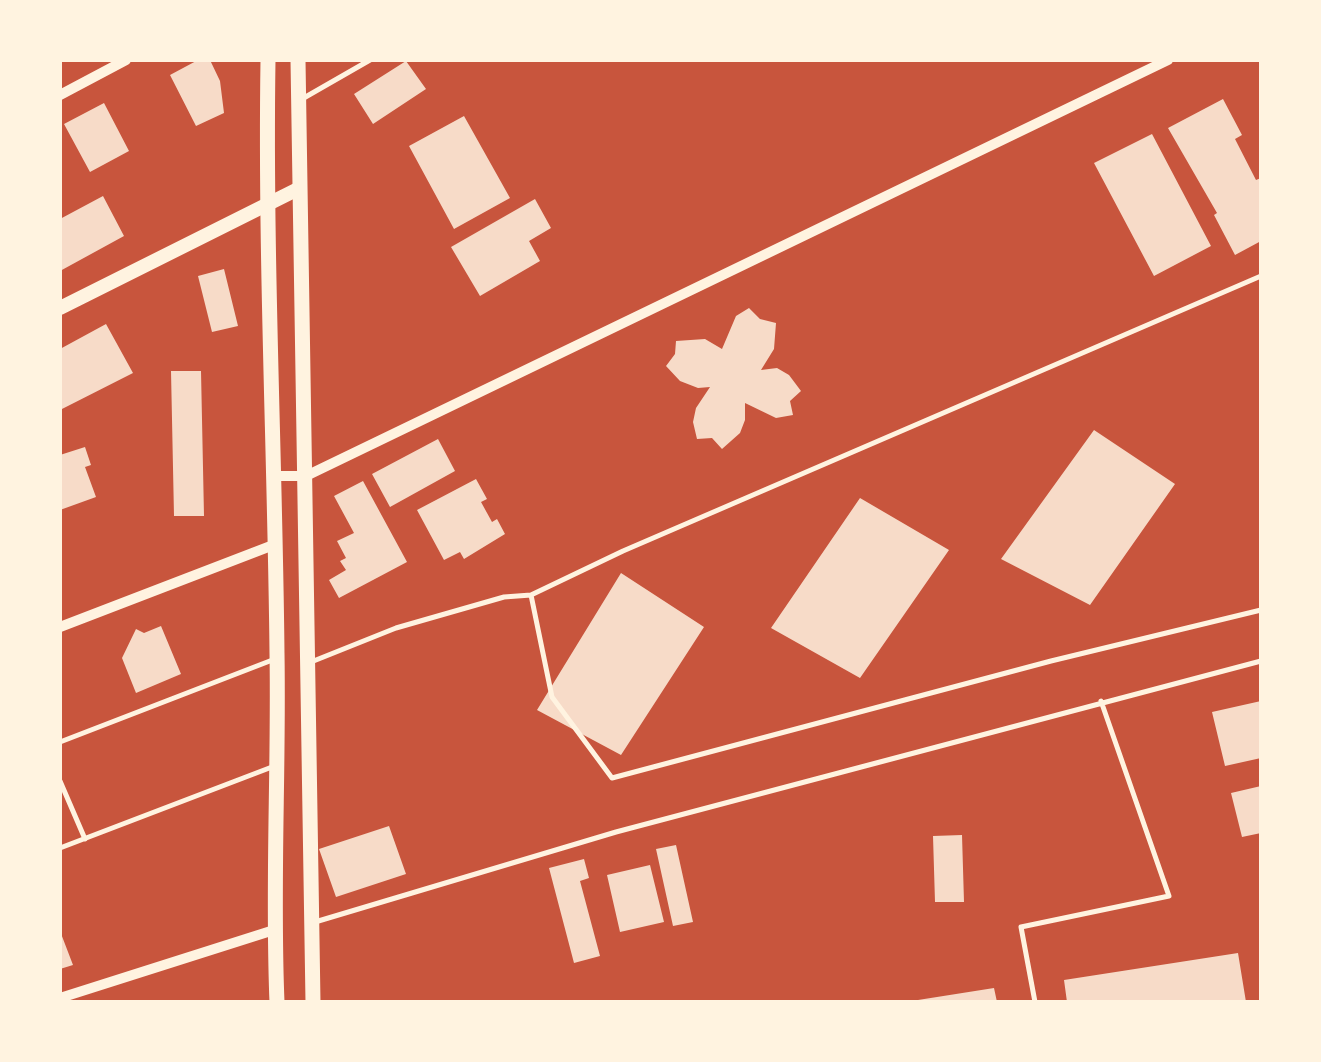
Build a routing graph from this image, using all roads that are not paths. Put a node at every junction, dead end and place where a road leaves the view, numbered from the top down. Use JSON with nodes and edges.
{"nodes":[{"id":1,"x":126,"y":60,"type":"edge"},
{"id":2,"x":268,"y":60,"type":"edge"},
{"id":3,"x":298,"y":60,"type":"edge"},
{"id":4,"x":370,"y":60,"type":"edge"},
{"id":5,"x":1168,"y":60,"type":"edge"},
{"id":6,"x":60,"y":94,"type":"edge"},
{"id":7,"x":300,"y":100,"type":"junction"},
{"id":8,"x":300,"y":188,"type":"junction"},
{"id":9,"x":266,"y":204,"type":"junction"},
{"id":10,"x":1261,"y":276,"type":"edge"},
{"id":11,"x":60,"y":308,"type":"edge"},
{"id":12,"x":275,"y":476,"type":"junction"},
{"id":13,"x":306,"y":476,"type":"junction"},
{"id":14,"x":276,"y":544,"type":"junction"},
{"id":15,"x":307,"y":544,"type":"junction"},
{"id":16,"x":532,"y":595,"type":"junction"},
{"id":17,"x":1261,"y":610,"type":"edge"},
{"id":18,"x":60,"y":627,"type":"edge"},
{"id":19,"x":278,"y":658,"type":"junction"},
{"id":20,"x":1261,"y":661,"type":"edge"},
{"id":21,"x":308,"y":663,"type":"junction"},
{"id":22,"x":1101,"y":700,"type":"junction"},
{"id":23,"x":60,"y":742,"type":"edge"},
{"id":24,"x":279,"y":764,"type":"junction"},
{"id":25,"x":60,"y":780,"type":"edge"},
{"id":26,"x":85,"y":838,"type":"junction"},
{"id":27,"x":60,"y":848,"type":"edge"},
{"id":28,"x":312,"y":923,"type":"junction"},
{"id":29,"x":274,"y":930,"type":"junction"},
{"id":30,"x":60,"y":998,"type":"edge"},
{"id":31,"x":278,"y":1002,"type":"edge"},
{"id":32,"x":313,"y":1002,"type":"edge"},
{"id":33,"x":1035,"y":1002,"type":"edge"}],
"edges":[{"from":1,"to":6,"type":"street"},
{"from":2,"to":9,"type":"main road"},
{"from":3,"to":7,"type":"main road"},
{"from":4,"to":7,"type":"lane"},
{"from":5,"to":13,"type":"street"},
{"from":7,"to":8,"type":"main road"},
{"from":8,"to":9,"type":"street"},
{"from":8,"to":13,"type":"main road"},
{"from":9,"to":11,"type":"street"},
{"from":9,"to":12,"type":"main road"},
{"from":10,"to":16,"type":"lane"},
{"from":12,"to":13,"type":"street"},
{"from":12,"to":14,"type":"main road"},
{"from":13,"to":15,"type":"main road"},
{"from":14,"to":15,"type":"main road"},
{"from":14,"to":18,"type":"street"},
{"from":14,"to":19,"type":"main road"},
{"from":15,"to":21,"type":"main road"},
{"from":16,"to":17,"type":"lane"},
{"from":16,"to":21,"type":"lane"},
{"from":19,"to":23,"type":"lane"},
{"from":19,"to":24,"type":"main road"},
{"from":20,"to":22,"type":"lane"},
{"from":21,"to":28,"type":"main road"},
{"from":22,"to":28,"type":"lane"},
{"from":22,"to":33,"type":"lane"},
{"from":24,"to":26,"type":"lane"},
{"from":24,"to":29,"type":"main road"},
{"from":25,"to":26,"type":"lane"},
{"from":26,"to":27,"type":"lane"},
{"from":28,"to":32,"type":"main road"},
{"from":29,"to":30,"type":"street"},
{"from":29,"to":31,"type":"main road"}]}
